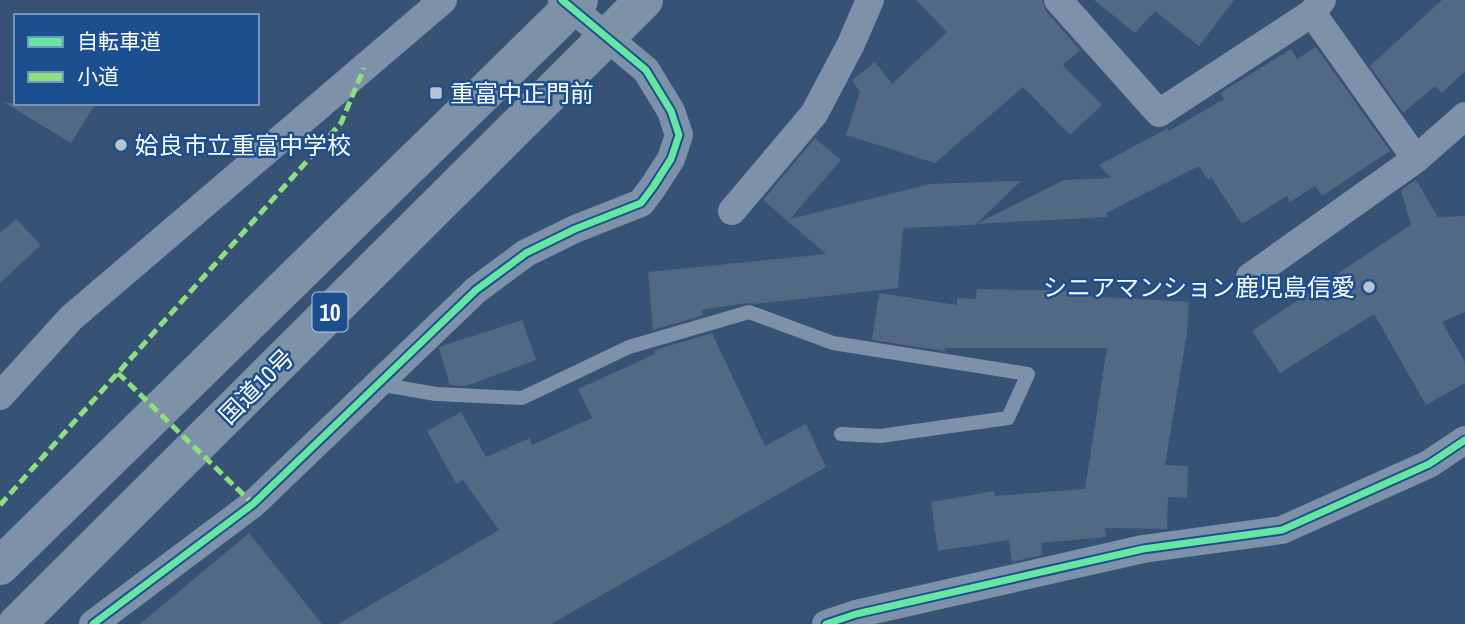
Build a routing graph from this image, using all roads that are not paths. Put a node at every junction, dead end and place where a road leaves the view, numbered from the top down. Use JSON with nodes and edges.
{"nodes":[{"id":1,"x":443,"y":0,"type":"edge"},
{"id":2,"x":644,"y":0,"type":"edge"},
{"id":3,"x":870,"y":0,"type":"edge"},
{"id":4,"x":1058,"y":0,"type":"edge"},
{"id":5,"x":571,"y":3,"type":"edge"},
{"id":6,"x":1317,"y":6,"type":"edge"},
{"id":7,"x":607,"y":37,"type":"junction"},
{"id":8,"x":1465,"y":116,"type":"edge"},
{"id":9,"x":1416,"y":159,"type":"junction"},
{"id":10,"x":732,"y":211,"type":"dead end"},
{"id":11,"x":1250,"y":277,"type":"dead end"},
{"id":12,"x":378,"y":384,"type":"junction"},
{"id":13,"x":0,"y":396,"type":"edge"},
{"id":14,"x":841,"y":434,"type":"dead end"},
{"id":15,"x":1465,"y":440,"type":"edge"},
{"id":16,"x":0,"y":566,"type":"edge"},
{"id":17,"x":17,"y":624,"type":"edge"},
{"id":18,"x":93,"y":624,"type":"edge"},
{"id":19,"x":826,"y":624,"type":"edge"}],
"edges":[{"from":1,"to":13,"type":"street"},
{"from":2,"to":7,"type":"highway","name":"国道10号","number":"10"},
{"from":3,"to":10,"type":"street"},
{"from":4,"to":6,"type":"street"},
{"from":5,"to":7,"type":"street"},
{"from":5,"to":16,"type":"highway","name":"国道10号","number":"10"},
{"from":6,"to":9,"type":"street"},
{"from":7,"to":12,"type":"street"},
{"from":7,"to":17,"type":"highway","name":"国道10号","number":"10"},
{"from":8,"to":9,"type":"street"},
{"from":9,"to":11,"type":"street"},
{"from":12,"to":14,"type":"lane"},
{"from":12,"to":18,"type":"street"},
{"from":15,"to":19,"type":"street"}]}
